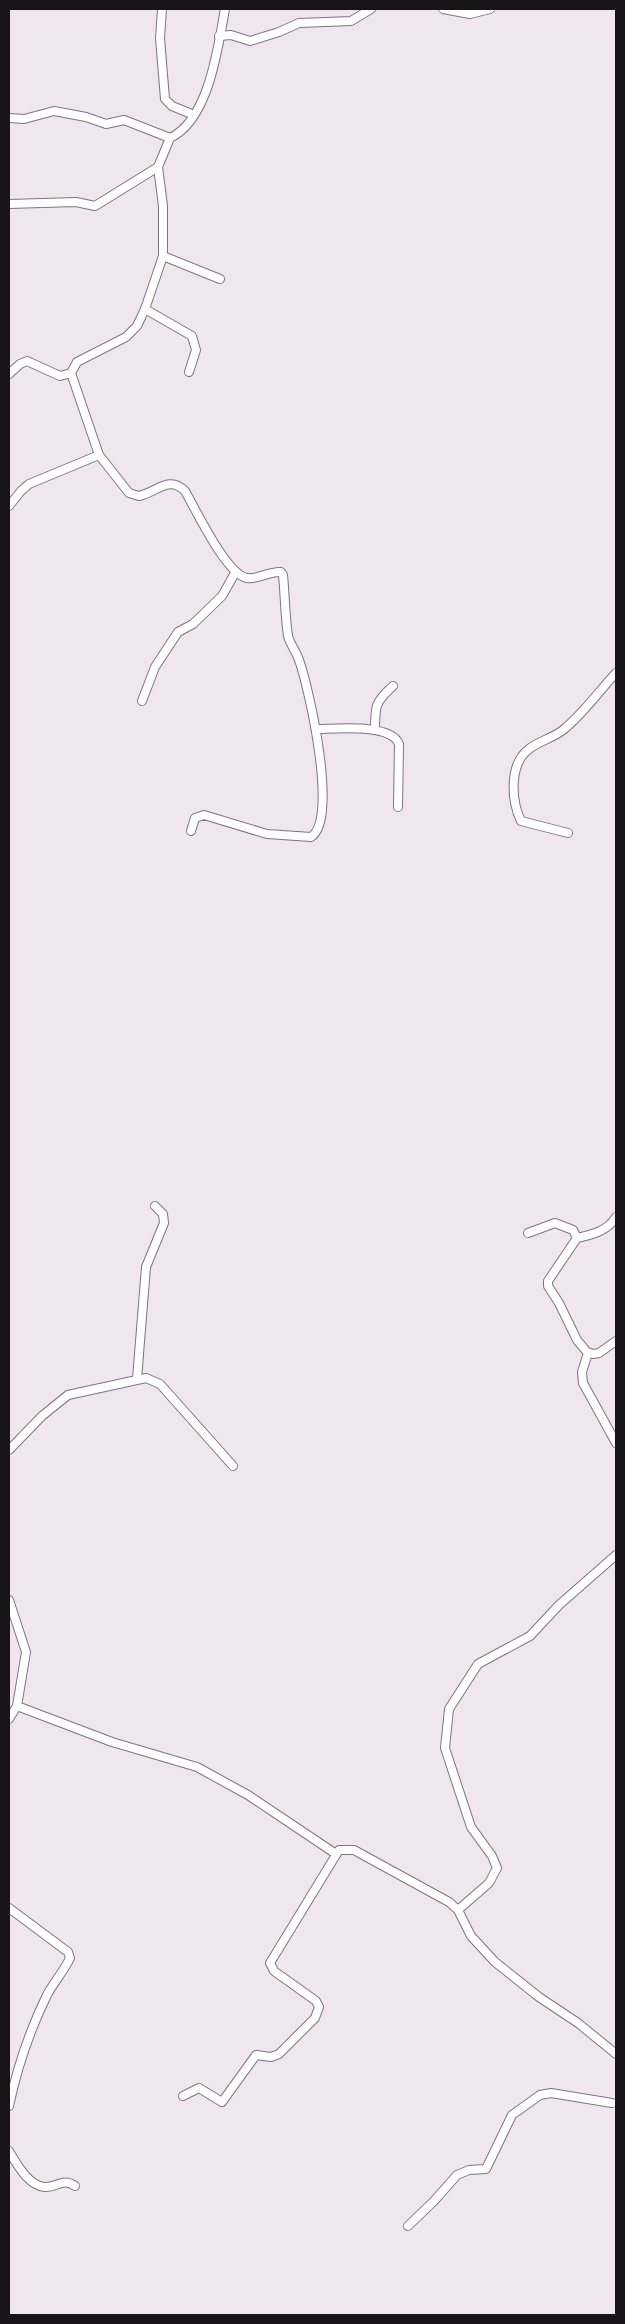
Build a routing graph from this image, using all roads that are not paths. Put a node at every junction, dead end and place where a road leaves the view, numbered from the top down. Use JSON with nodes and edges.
{"nodes":[{"id":1,"x":162,"y":9,"type":"edge"},
{"id":2,"x":225,"y":9,"type":"edge"},
{"id":3,"x":371,"y":9,"type":"edge"},
{"id":4,"x":443,"y":9,"type":"edge"},
{"id":5,"x":490,"y":9,"type":"edge"},
{"id":6,"x":219,"y":36,"type":"junction"},
{"id":7,"x":194,"y":115,"type":"junction"},
{"id":8,"x":9,"y":118,"type":"edge"},
{"id":9,"x":170,"y":138,"type":"junction"},
{"id":10,"x":158,"y":167,"type":"junction"},
{"id":11,"x":9,"y":204,"type":"edge"},
{"id":12,"x":163,"y":256,"type":"junction"},
{"id":13,"x":220,"y":279,"type":"dead end"},
{"id":14,"x":144,"y":309,"type":"junction"},
{"id":15,"x":189,"y":372,"type":"dead end"},
{"id":16,"x":71,"y":373,"type":"junction"},
{"id":17,"x":9,"y":374,"type":"edge"},
{"id":18,"x":99,"y":455,"type":"junction"},
{"id":19,"x":9,"y":506,"type":"edge"},
{"id":20,"x":235,"y":573,"type":"junction"},
{"id":21,"x":616,"y":673,"type":"edge"},
{"id":22,"x":393,"y":686,"type":"dead end"},
{"id":23,"x":142,"y":701,"type":"dead end"},
{"id":24,"x":316,"y":728,"type":"junction"},
{"id":25,"x":375,"y":730,"type":"junction"},
{"id":26,"x":398,"y":807,"type":"dead end"},
{"id":27,"x":191,"y":831,"type":"dead end"},
{"id":28,"x":568,"y":833,"type":"dead end"},
{"id":29,"x":155,"y":1206,"type":"dead end"},
{"id":30,"x":616,"y":1217,"type":"edge"},
{"id":31,"x":528,"y":1233,"type":"dead end"},
{"id":32,"x":576,"y":1238,"type":"junction"},
{"id":33,"x":616,"y":1341,"type":"edge"},
{"id":34,"x":588,"y":1353,"type":"junction"},
{"id":35,"x":137,"y":1379,"type":"junction"},
{"id":36,"x":616,"y":1443,"type":"edge"},
{"id":37,"x":9,"y":1450,"type":"edge"},
{"id":38,"x":233,"y":1466,"type":"dead end"},
{"id":39,"x":616,"y":1555,"type":"edge"},
{"id":40,"x":9,"y":1600,"type":"edge"},
{"id":41,"x":17,"y":1706,"type":"junction"},
{"id":42,"x":9,"y":1719,"type":"edge"},
{"id":43,"x":336,"y":1854,"type":"junction"},
{"id":44,"x":9,"y":1908,"type":"edge"},
{"id":45,"x":458,"y":1910,"type":"junction"},
{"id":46,"x":616,"y":2054,"type":"edge"},
{"id":47,"x":183,"y":2096,"type":"dead end"},
{"id":48,"x":612,"y":2103,"type":"dead end"},
{"id":49,"x":9,"y":2106,"type":"edge"},
{"id":50,"x":9,"y":2151,"type":"edge"},
{"id":51,"x":75,"y":2186,"type":"dead end"},
{"id":52,"x":408,"y":2226,"type":"dead end"}],
"edges":[{"from":1,"to":7,"type":"street"},
{"from":2,"to":6,"type":"street"},
{"from":3,"to":6,"type":"street"},
{"from":4,"to":5,"type":"street"},
{"from":6,"to":7,"type":"street"},
{"from":7,"to":9,"type":"street"},
{"from":8,"to":9,"type":"street"},
{"from":9,"to":10,"type":"street"},
{"from":10,"to":11,"type":"street"},
{"from":10,"to":12,"type":"street"},
{"from":12,"to":13,"type":"street"},
{"from":12,"to":14,"type":"street"},
{"from":14,"to":15,"type":"street"},
{"from":14,"to":16,"type":"street"},
{"from":16,"to":17,"type":"street"},
{"from":16,"to":18,"type":"street"},
{"from":18,"to":19,"type":"street"},
{"from":18,"to":20,"type":"street"},
{"from":20,"to":23,"type":"street"},
{"from":20,"to":24,"type":"street"},
{"from":21,"to":28,"type":"street"},
{"from":22,"to":25,"type":"street"},
{"from":24,"to":25,"type":"street"},
{"from":24,"to":27,"type":"street"},
{"from":25,"to":26,"type":"street"},
{"from":29,"to":35,"type":"street"},
{"from":30,"to":32,"type":"street"},
{"from":31,"to":32,"type":"street"},
{"from":32,"to":34,"type":"street"},
{"from":33,"to":34,"type":"street"},
{"from":34,"to":36,"type":"street"},
{"from":35,"to":37,"type":"street"},
{"from":35,"to":38,"type":"street"},
{"from":39,"to":45,"type":"street"},
{"from":40,"to":41,"type":"street"},
{"from":41,"to":42,"type":"street"},
{"from":41,"to":43,"type":"street"},
{"from":43,"to":45,"type":"street"},
{"from":43,"to":47,"type":"street"},
{"from":44,"to":49,"type":"street"},
{"from":45,"to":46,"type":"street"},
{"from":48,"to":52,"type":"street"},
{"from":50,"to":51,"type":"street"}]}
